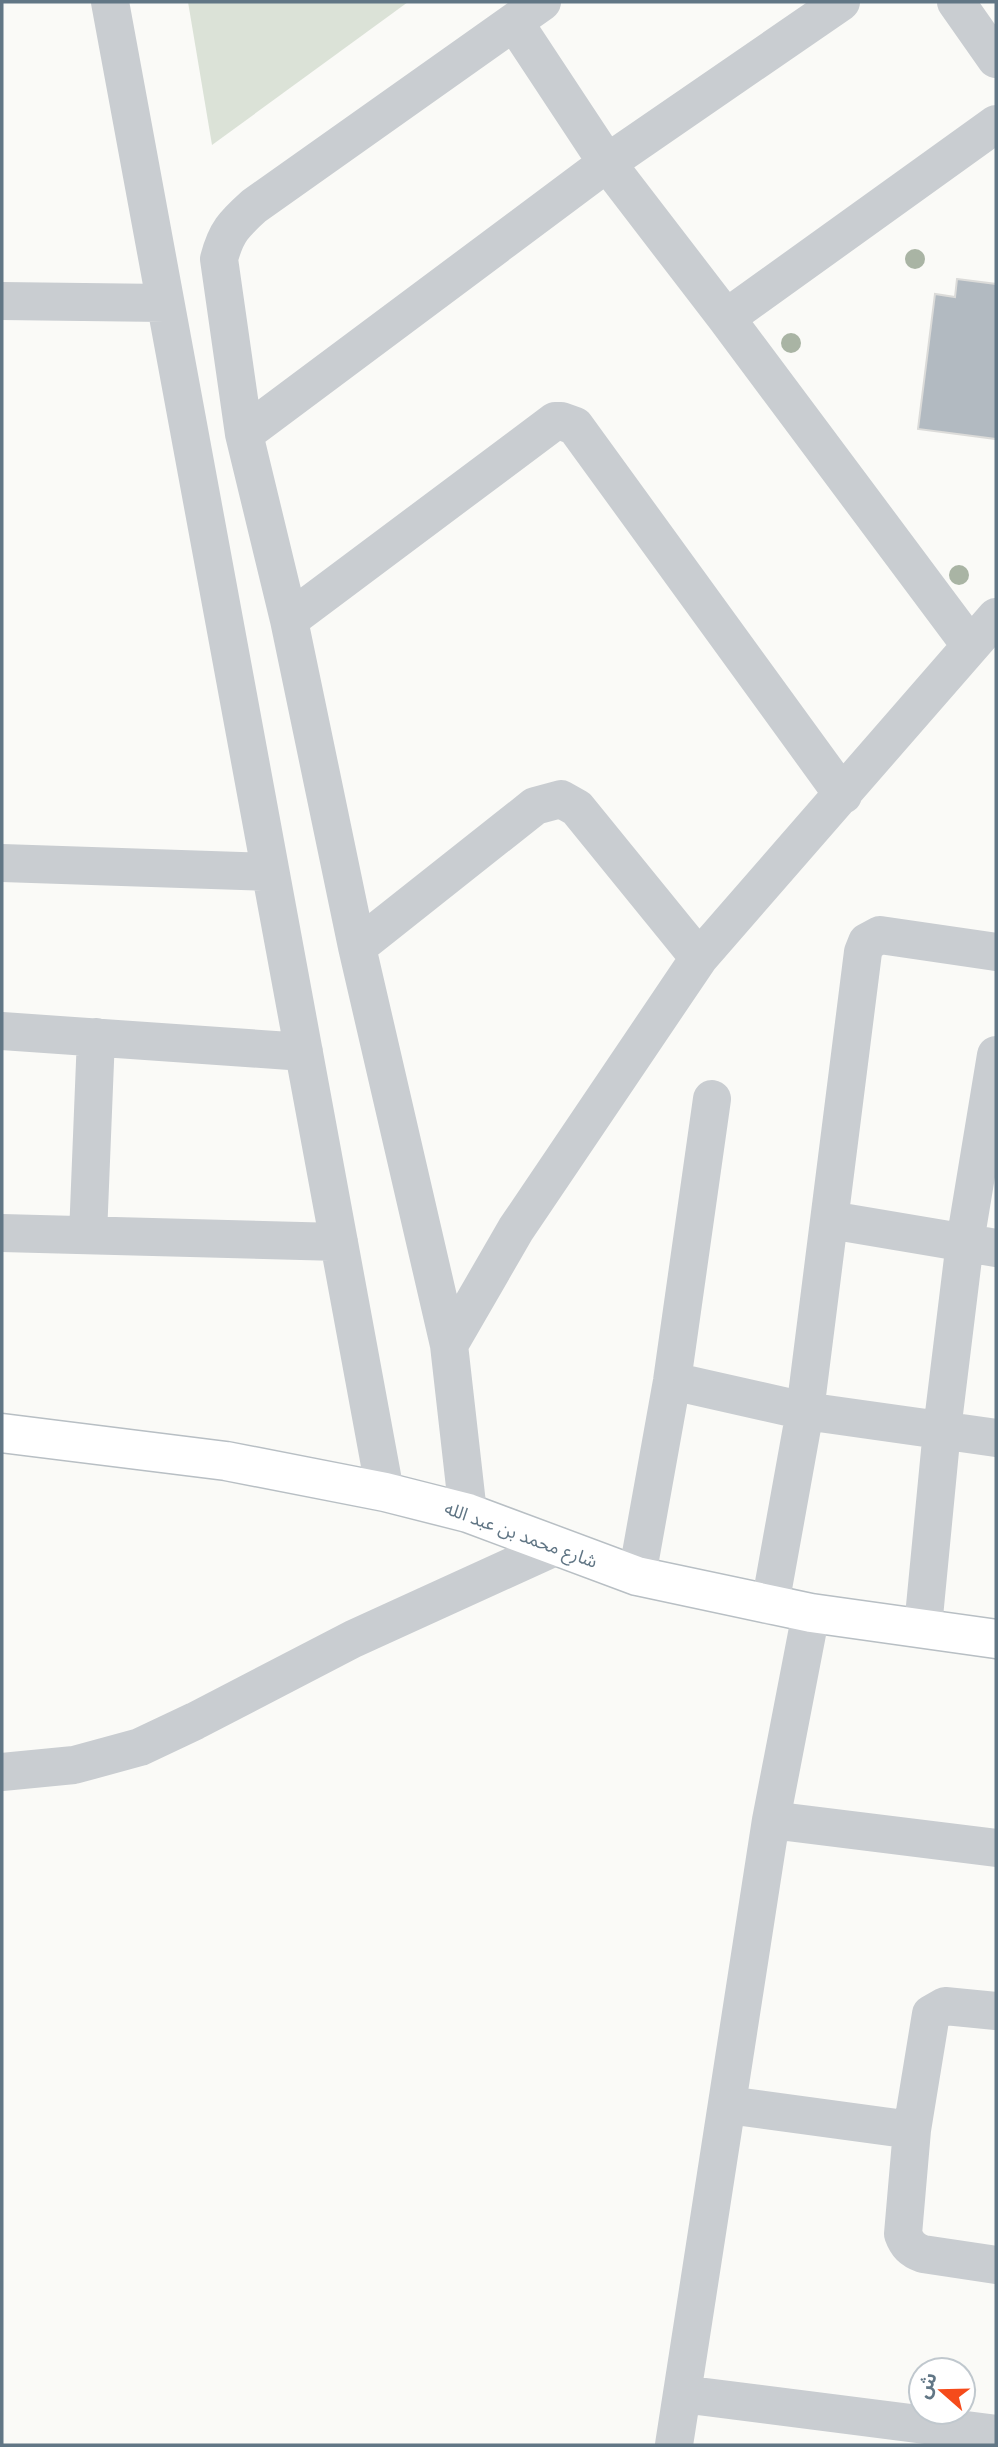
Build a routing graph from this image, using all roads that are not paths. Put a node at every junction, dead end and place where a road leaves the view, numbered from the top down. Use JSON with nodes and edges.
{"nodes":[{"id":1,"x":110,"y":2,"type":"edge"},
{"id":2,"x":841,"y":2,"type":"edge"},
{"id":3,"x":956,"y":2,"type":"edge"},
{"id":4,"x":528,"y":12,"type":"edge"},
{"id":5,"x":996,"y":59,"type":"edge"},
{"id":6,"x":996,"y":124,"type":"edge"},
{"id":7,"x":607,"y":163,"type":"junction"},
{"id":8,"x":2,"y":301,"type":"edge"},
{"id":9,"x":165,"y":303,"type":"junction"},
{"id":10,"x":726,"y":318,"type":"junction"},
{"id":11,"x":244,"y":433,"type":"junction"},
{"id":12,"x":996,"y":617,"type":"edge"},
{"id":13,"x":289,"y":620,"type":"junction"},
{"id":14,"x":970,"y":645,"type":"junction"},
{"id":15,"x":843,"y":795,"type":"junction"},
{"id":16,"x":2,"y":863,"type":"edge"},
{"id":17,"x":271,"y":872,"type":"junction"},
{"id":18,"x":357,"y":947,"type":"junction"},
{"id":19,"x":996,"y":952,"type":"edge"},
{"id":20,"x":699,"y":958,"type":"junction"},
{"id":21,"x":2,"y":1031,"type":"edge"},
{"id":22,"x":96,"y":1037,"type":"junction"},
{"id":23,"x":304,"y":1052,"type":"junction"},
{"id":24,"x":996,"y":1055,"type":"edge"},
{"id":25,"x":712,"y":1099,"type":"dead end"},
{"id":26,"x":830,"y":1220,"type":"junction"},
{"id":27,"x":2,"y":1233,"type":"edge"},
{"id":28,"x":88,"y":1235,"type":"junction"},
{"id":29,"x":339,"y":1242,"type":"junction"},
{"id":30,"x":981,"y":1245,"type":"edge"},
{"id":31,"x":449,"y":1345,"type":"junction"},
{"id":32,"x":671,"y":1381,"type":"junction"},
{"id":33,"x":805,"y":1411,"type":"junction"},
{"id":34,"x":942,"y":1430,"type":"junction"},
{"id":35,"x":2,"y":1433,"type":"edge"},
{"id":36,"x":996,"y":1438,"type":"edge"},
{"id":37,"x":386,"y":1492,"type":"junction"},
{"id":38,"x":468,"y":1513,"type":"junction"},
{"id":39,"x":555,"y":1547,"type":"junction"},
{"id":40,"x":636,"y":1576,"type":"junction"},
{"id":41,"x":770,"y":1605,"type":"junction"},
{"id":42,"x":811,"y":1613,"type":"junction"},
{"id":43,"x":923,"y":1627,"type":"junction"},
{"id":44,"x":996,"y":1639,"type":"edge"},
{"id":45,"x":2,"y":1772,"type":"edge"},
{"id":46,"x":771,"y":1820,"type":"junction"},
{"id":47,"x":996,"y":1849,"type":"edge"},
{"id":48,"x":996,"y":2011,"type":"edge"},
{"id":49,"x":728,"y":2105,"type":"junction"},
{"id":50,"x":912,"y":2130,"type":"junction"},
{"id":51,"x":996,"y":2265,"type":"edge"},
{"id":52,"x":682,"y":2394,"type":"junction"},
{"id":53,"x":996,"y":2434,"type":"edge"},
{"id":54,"x":674,"y":2445,"type":"edge"}],
"edges":[{"from":1,"to":9,"type":"street"},
{"from":2,"to":7,"type":"street"},
{"from":3,"to":5,"type":"street"},
{"from":4,"to":7,"type":"street"},
{"from":4,"to":11,"type":"street"},
{"from":6,"to":10,"type":"street"},
{"from":7,"to":10,"type":"street"},
{"from":7,"to":11,"type":"street"},
{"from":8,"to":9,"type":"street"},
{"from":9,"to":17,"type":"street"},
{"from":10,"to":14,"type":"street"},
{"from":11,"to":13,"type":"street"},
{"from":12,"to":14,"type":"street"},
{"from":13,"to":15,"type":"street"},
{"from":13,"to":18,"type":"street"},
{"from":14,"to":15,"type":"street"},
{"from":15,"to":20,"type":"street"},
{"from":16,"to":17,"type":"street"},
{"from":17,"to":23,"type":"street"},
{"from":18,"to":20,"type":"street"},
{"from":18,"to":31,"type":"street"},
{"from":19,"to":26,"type":"street"},
{"from":20,"to":31,"type":"street"},
{"from":21,"to":22,"type":"street"},
{"from":22,"to":23,"type":"street"},
{"from":22,"to":28,"type":"street"},
{"from":23,"to":29,"type":"street"},
{"from":24,"to":30,"type":"street"},
{"from":25,"to":32,"type":"street"},
{"from":26,"to":30,"type":"street"},
{"from":26,"to":33,"type":"street"},
{"from":27,"to":28,"type":"street"},
{"from":28,"to":29,"type":"street"},
{"from":29,"to":37,"type":"street"},
{"from":30,"to":34,"type":"street"},
{"from":31,"to":38,"type":"street"},
{"from":32,"to":33,"type":"street"},
{"from":32,"to":40,"type":"street"},
{"from":33,"to":34,"type":"street"},
{"from":33,"to":41,"type":"street"},
{"from":34,"to":36,"type":"street"},
{"from":34,"to":43,"type":"street"},
{"from":35,"to":37,"type":"street","name":"شارع محمد بن عبد الله"},
{"from":37,"to":38,"type":"street","name":"شارع محمد بن عبد الله"},
{"from":38,"to":39,"type":"street","name":"شارع محمد بن عبد الله"},
{"from":39,"to":40,"type":"street","name":"شارع محمد بن عبد الله"},
{"from":39,"to":45,"type":"street"},
{"from":40,"to":41,"type":"street","name":"شارع محمد بن عبد الله"},
{"from":41,"to":42,"type":"street","name":"شارع محمد بن عبد الله"},
{"from":42,"to":43,"type":"street","name":"شارع محمد بن عبد الله"},
{"from":42,"to":46,"type":"street"},
{"from":43,"to":44,"type":"street","name":"شارع محمد بن عبد الله"},
{"from":46,"to":47,"type":"street"},
{"from":46,"to":49,"type":"street"},
{"from":48,"to":50,"type":"street"},
{"from":49,"to":50,"type":"street"},
{"from":49,"to":52,"type":"street"},
{"from":50,"to":51,"type":"street"},
{"from":52,"to":53,"type":"street"},
{"from":52,"to":54,"type":"street"}]}
